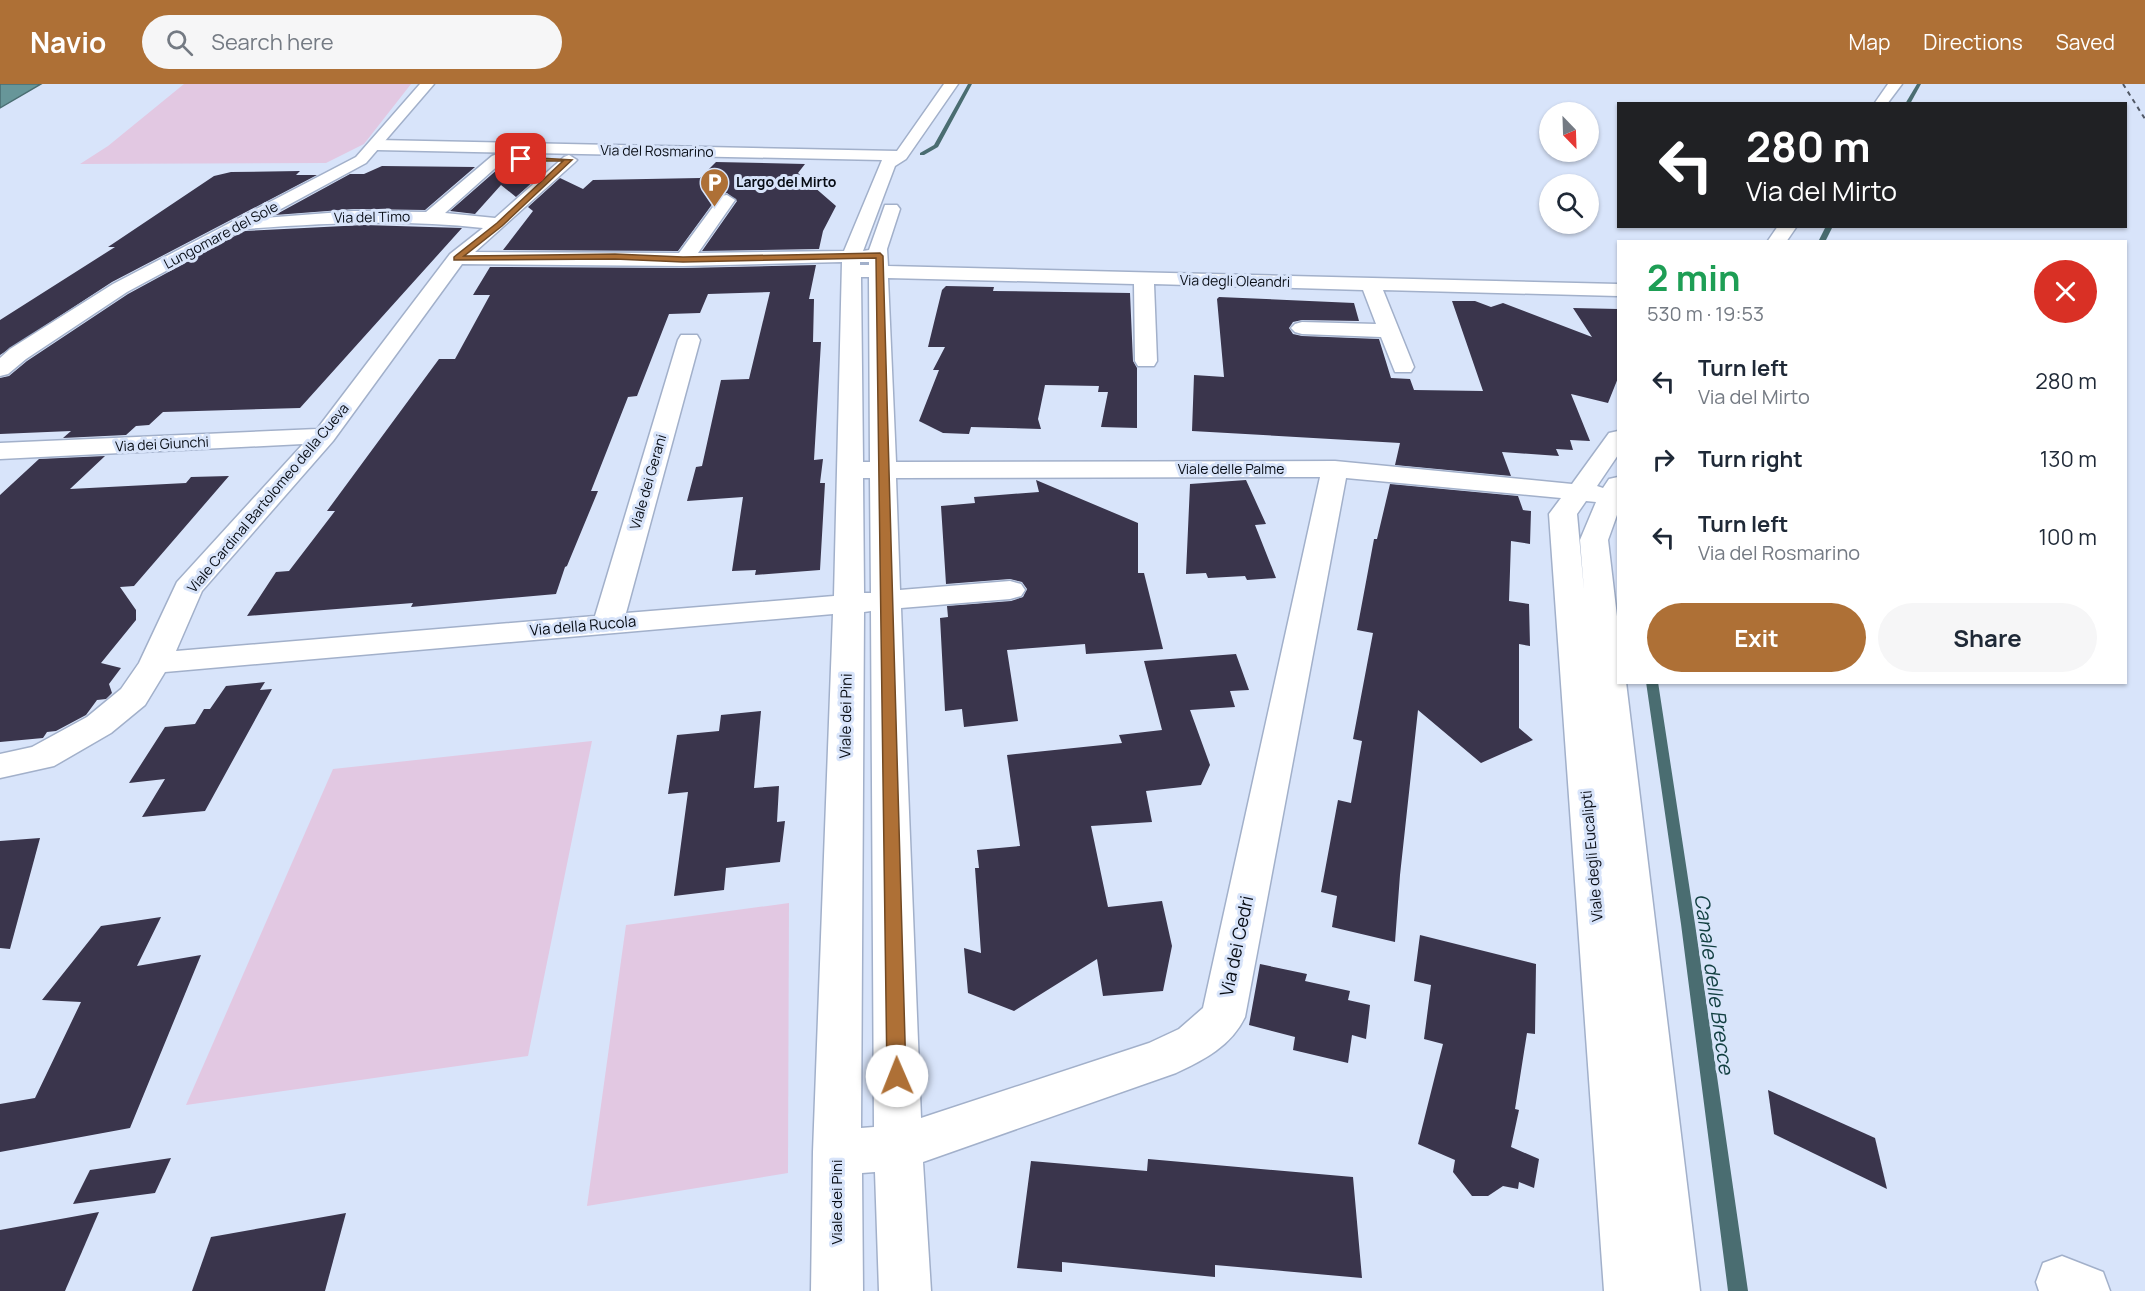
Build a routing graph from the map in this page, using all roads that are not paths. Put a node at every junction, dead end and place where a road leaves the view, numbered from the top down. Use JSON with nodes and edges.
{"nodes":[{"id":1,"x":427,"y":84,"type":"edge"},
{"id":2,"x":951,"y":84,"type":"edge"},
{"id":3,"x":1895,"y":84,"type":"edge"},
{"id":4,"x":1882,"y":102,"type":"edge"},
{"id":5,"x":377,"y":145,"type":"junction"},
{"id":6,"x":901,"y":156,"type":"junction"},
{"id":7,"x":497,"y":159,"type":"junction"},
{"id":8,"x":361,"y":160,"type":"junction"},
{"id":9,"x":727,"y":200,"type":"dead end"},
{"id":10,"x":430,"y":217,"type":"junction"},
{"id":11,"x":244,"y":224,"type":"junction"},
{"id":12,"x":500,"y":224,"type":"junction"},
{"id":13,"x":457,"y":258,"type":"junction"},
{"id":14,"x":683,"y":260,"type":"junction"},
{"id":15,"x":866,"y":264,"type":"junction"},
{"id":16,"x":1144,"y":278,"type":"junction"},
{"id":17,"x":1371,"y":284,"type":"junction"},
{"id":18,"x":1617,"y":290,"type":"edge"},
{"id":19,"x":1302,"y":328,"type":"dead end"},
{"id":20,"x":1389,"y":331,"type":"junction"},
{"id":21,"x":688,"y":340,"type":"dead end"},
{"id":22,"x":1146,"y":361,"type":"dead end"},
{"id":23,"x":1403,"y":367,"type":"dead end"},
{"id":24,"x":0,"y":369,"type":"edge"},
{"id":25,"x":324,"y":436,"type":"junction"},
{"id":26,"x":1617,"y":442,"type":"edge"},
{"id":27,"x":0,"y":451,"type":"edge"},
{"id":28,"x":884,"y":469,"type":"junction"},
{"id":29,"x":1335,"y":469,"type":"junction"},
{"id":30,"x":850,"y":471,"type":"junction"},
{"id":31,"x":1603,"y":491,"type":"edge"},
{"id":32,"x":1010,"y":590,"type":"dead end"},
{"id":33,"x":887,"y":600,"type":"junction"},
{"id":34,"x":849,"y":603,"type":"junction"},
{"id":35,"x":608,"y":623,"type":"junction"},
{"id":36,"x":155,"y":663,"type":"junction"},
{"id":37,"x":0,"y":766,"type":"edge"},
{"id":38,"x":898,"y":1148,"type":"junction"},
{"id":39,"x":837,"y":1152,"type":"junction"},
{"id":40,"x":837,"y":1291,"type":"edge"},
{"id":41,"x":905,"y":1291,"type":"edge"},
{"id":42,"x":1630,"y":1291,"type":"edge"},
{"id":43,"x":1674,"y":1291,"type":"edge"}],
"edges":[{"from":1,"to":5,"type":"street","name":"Lungomare del Sole"},
{"from":2,"to":6,"type":"street"},
{"from":3,"to":4,"type":"street"},
{"from":5,"to":6,"type":"street","name":"Via del Rosmarino"},
{"from":5,"to":8,"type":"street","name":"Lungomare del Sole"},
{"from":6,"to":15,"type":"street","name":"Viale dei Pini"},
{"from":7,"to":8,"type":"street"},
{"from":7,"to":10,"type":"street"},
{"from":7,"to":12,"type":"street","name":"Viale Cardinal Bartolomeo della Cueva"},
{"from":8,"to":11,"type":"street","name":"Lungomare del Sole"},
{"from":9,"to":14,"type":"street"},
{"from":10,"to":11,"type":"street","name":"Via del Timo"},
{"from":10,"to":12,"type":"street","name":"Via del Timo"},
{"from":11,"to":24,"type":"street","name":"Lungomare del Sole"},
{"from":12,"to":13,"type":"street","name":"Viale Cardinal Bartolomeo della Cueva"},
{"from":13,"to":14,"type":"street","name":"Via degli Oleandri"},
{"from":13,"to":25,"type":"street","name":"Viale Cardinal Bartolomeo della Cueva"},
{"from":14,"to":15,"type":"street","name":"Via degli Oleandri"},
{"from":15,"to":16,"type":"street","name":"Via degli Oleandri"},
{"from":15,"to":28,"type":"street","name":"Viale dei Pini"},
{"from":15,"to":30,"type":"street","name":"Viale dei Pini"},
{"from":16,"to":17,"type":"street","name":"Via degli Oleandri"},
{"from":16,"to":22,"type":"street"},
{"from":17,"to":18,"type":"street","name":"Via degli Oleandri"},
{"from":17,"to":20,"type":"street"},
{"from":19,"to":20,"type":"street"},
{"from":20,"to":23,"type":"street"},
{"from":21,"to":35,"type":"street","name":"Viale dei Gerani"},
{"from":25,"to":27,"type":"street","name":"Via dei Giunchi"},
{"from":25,"to":36,"type":"street","name":"Viale Cardinal Bartolomeo della Cueva"},
{"from":26,"to":31,"type":"street","name":"Viale degli Eucalipti"},
{"from":28,"to":29,"type":"street","name":"Viale delle Palme"},
{"from":28,"to":30,"type":"street","name":"Viale delle Palme"},
{"from":28,"to":33,"type":"street","name":"Viale dei Pini"},
{"from":29,"to":31,"type":"street","name":"Viale delle Palme"},
{"from":29,"to":38,"type":"street","name":"Via dei Cedri"},
{"from":30,"to":34,"type":"street","name":"Viale dei Pini"},
{"from":31,"to":42,"type":"street","name":"Viale degli Eucalipti"},
{"from":31,"to":43,"type":"street","name":"Viale degli Eucalipti"},
{"from":32,"to":33,"type":"street","name":"Via della Rucola"},
{"from":33,"to":34,"type":"street","name":"Via della Rucola"},
{"from":33,"to":38,"type":"street","name":"Viale dei Pini"},
{"from":34,"to":35,"type":"street","name":"Via della Rucola"},
{"from":34,"to":39,"type":"street","name":"Viale dei Pini"},
{"from":35,"to":36,"type":"street","name":"Via della Rucola"},
{"from":36,"to":37,"type":"street","name":"Viale Cardinal Bartolomeo della Cueva"},
{"from":38,"to":39,"type":"street","name":"Via dei Cedri"},
{"from":38,"to":41,"type":"street","name":"Viale dei Pini"},
{"from":39,"to":40,"type":"street","name":"Viale dei Pini"}]}
